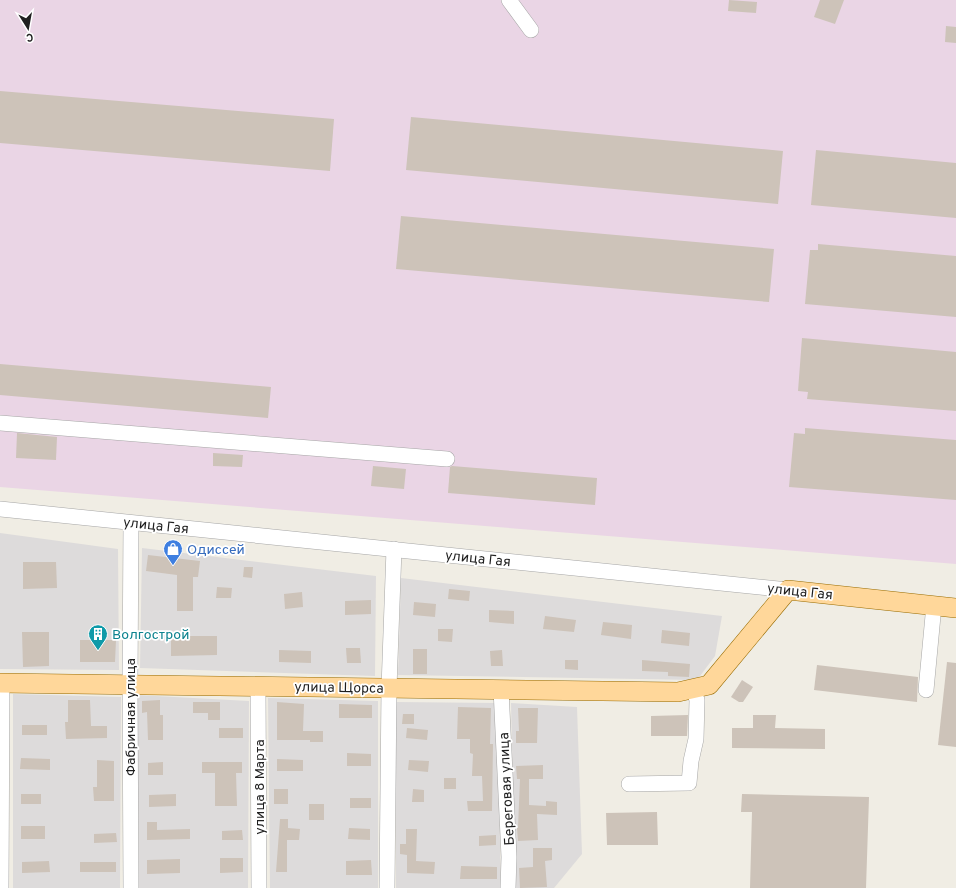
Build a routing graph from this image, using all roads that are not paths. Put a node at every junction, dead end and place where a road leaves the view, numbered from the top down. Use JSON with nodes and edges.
{"nodes":[{"id":1,"x":509,"y":0,"type":"edge"},
{"id":2,"x":531,"y":30,"type":"dead end"},
{"id":3,"x":0,"y":423,"type":"edge"},
{"id":4,"x":447,"y":459,"type":"dead end"},
{"id":5,"x":0,"y":509,"type":"edge"},
{"id":6,"x":131,"y":523,"type":"junction"},
{"id":7,"x":394,"y":549,"type":"junction"},
{"id":8,"x":788,"y":590,"type":"junction"},
{"id":9,"x":934,"y":605,"type":"junction"},
{"id":10,"x":956,"y":608,"type":"edge"},
{"id":11,"x":1,"y":683,"type":"edge"},
{"id":12,"x":130,"y":684,"type":"junction"},
{"id":13,"x":258,"y":686,"type":"junction"},
{"id":14,"x":389,"y":688,"type":"junction"},
{"id":15,"x":501,"y":689,"type":"junction"},
{"id":16,"x":685,"y":690,"type":"junction"},
{"id":17,"x":926,"y":690,"type":"dead end"},
{"id":18,"x":629,"y":784,"type":"dead end"},
{"id":19,"x":1,"y":888,"type":"edge"},
{"id":20,"x":131,"y":888,"type":"edge"},
{"id":21,"x":259,"y":888,"type":"edge"},
{"id":22,"x":387,"y":888,"type":"edge"},
{"id":23,"x":508,"y":888,"type":"edge"}],
"edges":[{"from":1,"to":2,"type":"street"},
{"from":3,"to":4,"type":"street"},
{"from":5,"to":6,"type":"street","name":"улица Гая"},
{"from":6,"to":7,"type":"street","name":"улица Гая"},
{"from":6,"to":12,"type":"street","name":"Фабричная улица"},
{"from":7,"to":8,"type":"street","name":"улица Гая"},
{"from":7,"to":14,"type":"street"},
{"from":8,"to":9,"type":"main road","name":"улица Гая"},
{"from":8,"to":16,"type":"main road","name":"улица Щорса"},
{"from":9,"to":10,"type":"main road","name":"улица Гая"},
{"from":9,"to":17,"type":"street"},
{"from":11,"to":12,"type":"main road","name":"улица Щорса"},
{"from":11,"to":19,"type":"street"},
{"from":12,"to":13,"type":"main road","name":"улица Щорса"},
{"from":12,"to":20,"type":"street","name":"Фабричная улица"},
{"from":13,"to":14,"type":"main road","name":"улица Щорса"},
{"from":13,"to":21,"type":"street","name":"улица 8 Марта"},
{"from":14,"to":15,"type":"main road","name":"улица Щорса"},
{"from":14,"to":22,"type":"street"},
{"from":15,"to":16,"type":"main road","name":"улица Щорса"},
{"from":15,"to":23,"type":"street","name":"Береговая улица"},
{"from":16,"to":18,"type":"street"}]}
